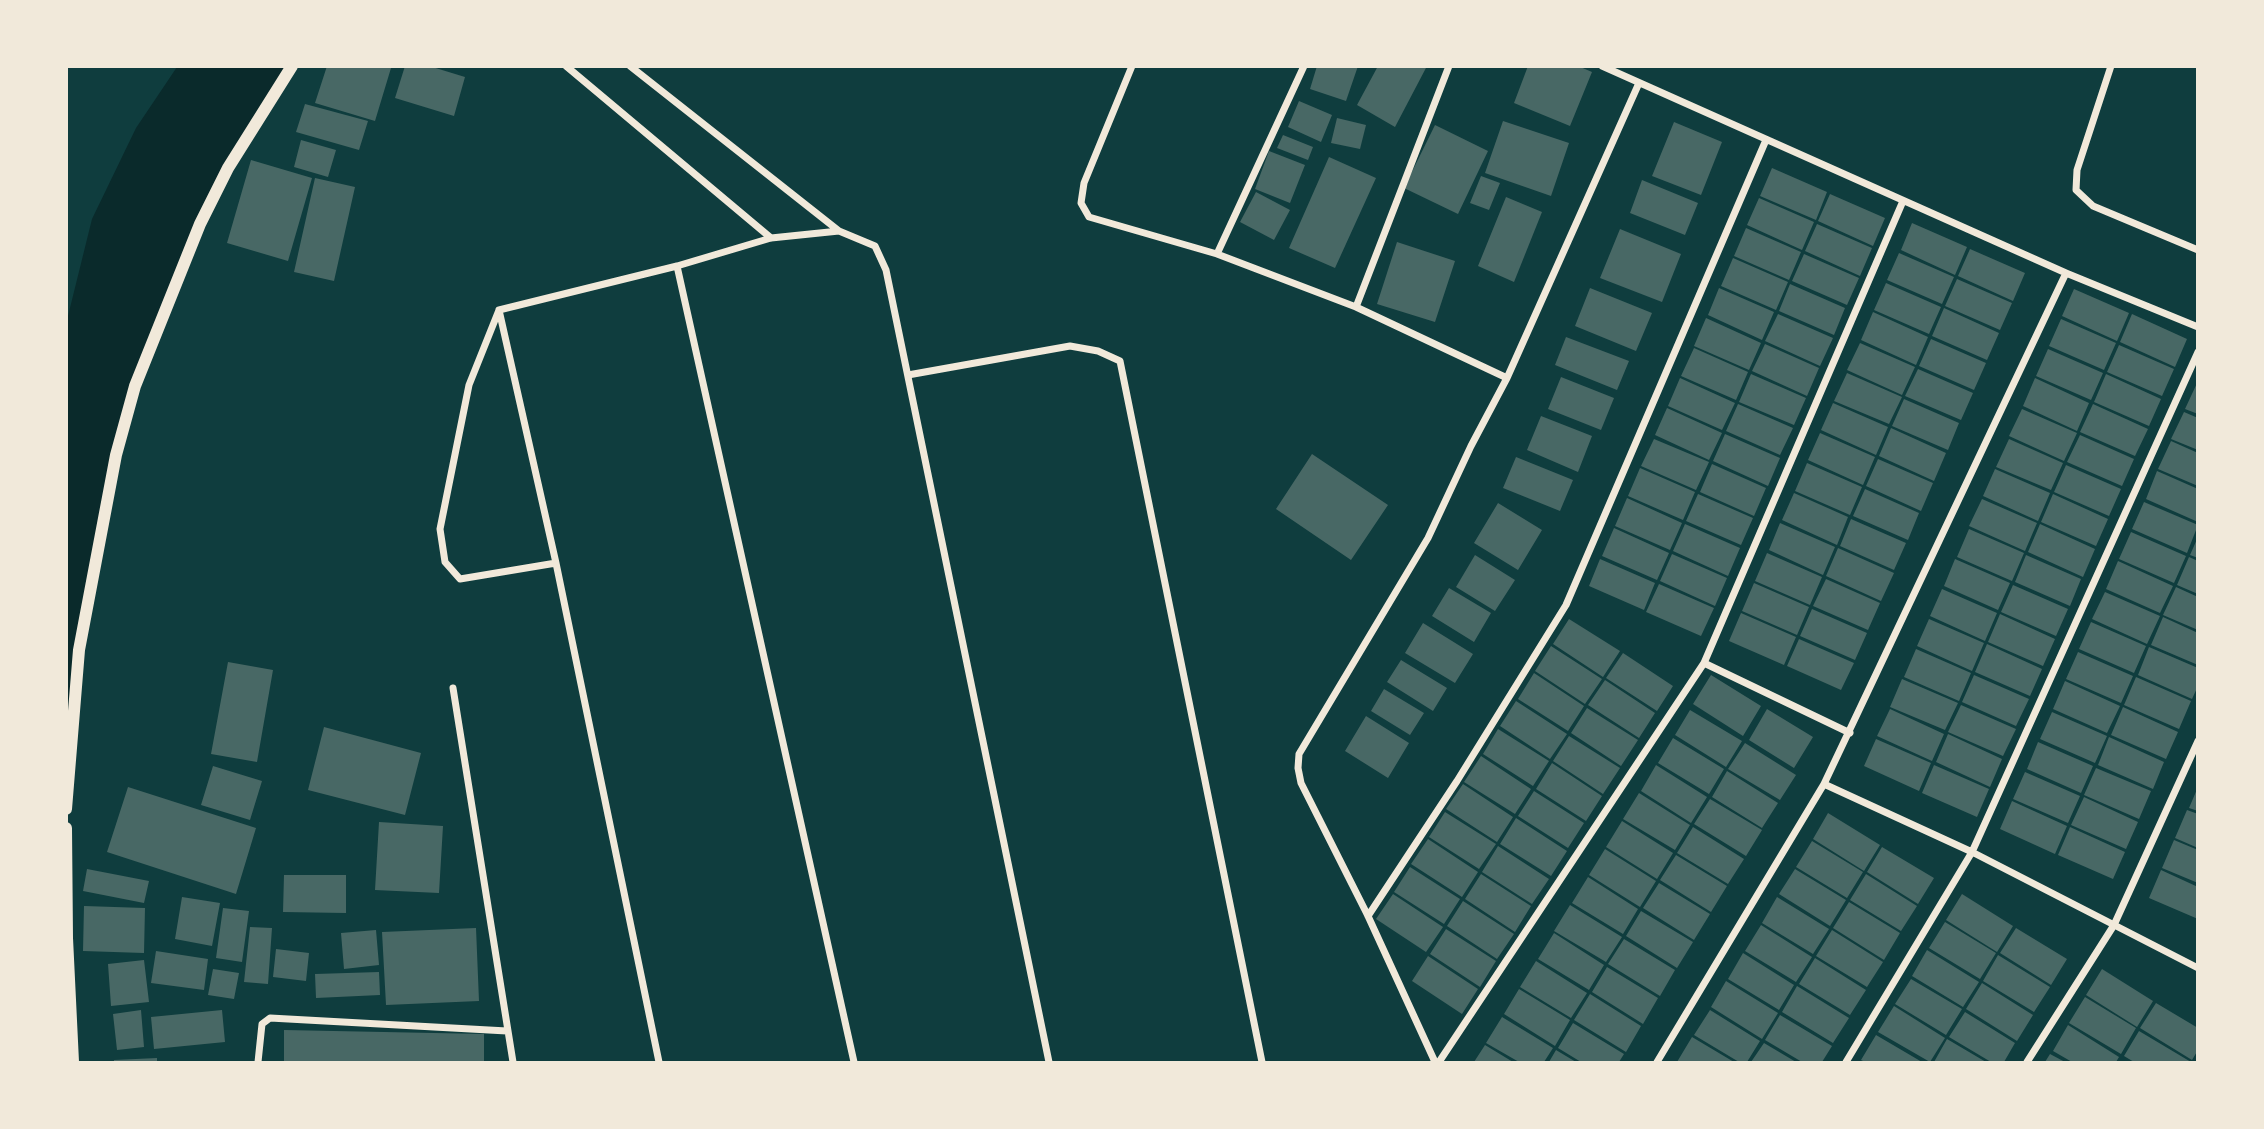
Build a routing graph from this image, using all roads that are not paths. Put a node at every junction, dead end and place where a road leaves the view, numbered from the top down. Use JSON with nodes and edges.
{"nodes":[{"id":1,"x":292,"y":66,"type":"edge"},
{"id":2,"x":566,"y":66,"type":"edge"},
{"id":3,"x":629,"y":66,"type":"edge"},
{"id":4,"x":1132,"y":66,"type":"edge"},
{"id":5,"x":1304,"y":66,"type":"edge"},
{"id":6,"x":1449,"y":66,"type":"edge"},
{"id":7,"x":1602,"y":66,"type":"edge"},
{"id":8,"x":2111,"y":66,"type":"edge"},
{"id":9,"x":1639,"y":83,"type":"junction"},
{"id":10,"x":1766,"y":139,"type":"junction"},
{"id":11,"x":1903,"y":201,"type":"junction"},
{"id":12,"x":839,"y":231,"type":"junction"},
{"id":13,"x":771,"y":238,"type":"junction"},
{"id":14,"x":2197,"y":250,"type":"edge"},
{"id":15,"x":1217,"y":254,"type":"junction"},
{"id":16,"x":677,"y":266,"type":"junction"},
{"id":17,"x":2066,"y":273,"type":"junction"},
{"id":18,"x":1356,"y":307,"type":"junction"},
{"id":19,"x":499,"y":310,"type":"junction"},
{"id":20,"x":2197,"y":327,"type":"edge"},
{"id":21,"x":2197,"y":352,"type":"edge"},
{"id":22,"x":908,"y":375,"type":"junction"},
{"id":23,"x":1507,"y":378,"type":"junction"},
{"id":24,"x":556,"y":563,"type":"junction"},
{"id":25,"x":1704,"y":663,"type":"junction"},
{"id":26,"x":453,"y":688,"type":"dead end"},
{"id":27,"x":1850,"y":733,"type":"junction"},
{"id":28,"x":2197,"y":741,"type":"edge"},
{"id":29,"x":1824,"y":784,"type":"junction"},
{"id":30,"x":66,"y":809,"type":"edge"},
{"id":31,"x":66,"y":828,"type":"edge"},
{"id":32,"x":1972,"y":852,"type":"junction"},
{"id":33,"x":1368,"y":916,"type":"junction"},
{"id":34,"x":2114,"y":925,"type":"junction"},
{"id":35,"x":2197,"y":968,"type":"edge"},
{"id":36,"x":507,"y":1031,"type":"junction"},
{"id":37,"x":73,"y":1062,"type":"edge"},
{"id":38,"x":258,"y":1062,"type":"edge"},
{"id":39,"x":513,"y":1062,"type":"edge"},
{"id":40,"x":659,"y":1062,"type":"edge"},
{"id":41,"x":854,"y":1062,"type":"edge"},
{"id":42,"x":1049,"y":1062,"type":"edge"},
{"id":43,"x":1262,"y":1062,"type":"edge"},
{"id":44,"x":1437,"y":1062,"type":"edge"},
{"id":45,"x":1657,"y":1062,"type":"edge"},
{"id":46,"x":1846,"y":1062,"type":"edge"},
{"id":47,"x":2027,"y":1062,"type":"edge"}],
"edges":[{"from":1,"to":30,"type":"street"},
{"from":2,"to":13,"type":"street"},
{"from":3,"to":12,"type":"street"},
{"from":4,"to":15,"type":"street"},
{"from":5,"to":15,"type":"street"},
{"from":6,"to":18,"type":"street"},
{"from":7,"to":9,"type":"street"},
{"from":8,"to":14,"type":"street"},
{"from":9,"to":10,"type":"street"},
{"from":9,"to":23,"type":"street"},
{"from":10,"to":11,"type":"street"},
{"from":10,"to":33,"type":"street"},
{"from":11,"to":17,"type":"street"},
{"from":11,"to":25,"type":"street"},
{"from":12,"to":13,"type":"street"},
{"from":12,"to":22,"type":"street"},
{"from":13,"to":16,"type":"street"},
{"from":15,"to":18,"type":"street"},
{"from":16,"to":19,"type":"street"},
{"from":16,"to":41,"type":"street"},
{"from":17,"to":20,"type":"street"},
{"from":17,"to":27,"type":"street"},
{"from":18,"to":23,"type":"street"},
{"from":19,"to":24,"type":"street"},
{"from":19,"to":24,"type":"street"},
{"from":21,"to":32,"type":"street"},
{"from":22,"to":42,"type":"street"},
{"from":22,"to":43,"type":"street"},
{"from":23,"to":33,"type":"street"},
{"from":24,"to":40,"type":"street"},
{"from":25,"to":27,"type":"street"},
{"from":25,"to":44,"type":"street"},
{"from":26,"to":36,"type":"street"},
{"from":27,"to":29,"type":"street"},
{"from":28,"to":34,"type":"street"},
{"from":29,"to":32,"type":"street"},
{"from":29,"to":45,"type":"street"},
{"from":31,"to":37,"type":"street"},
{"from":32,"to":34,"type":"street"},
{"from":32,"to":46,"type":"street"},
{"from":33,"to":44,"type":"street"},
{"from":34,"to":35,"type":"street"},
{"from":34,"to":47,"type":"street"},
{"from":36,"to":38,"type":"street"},
{"from":36,"to":39,"type":"street"}]}
